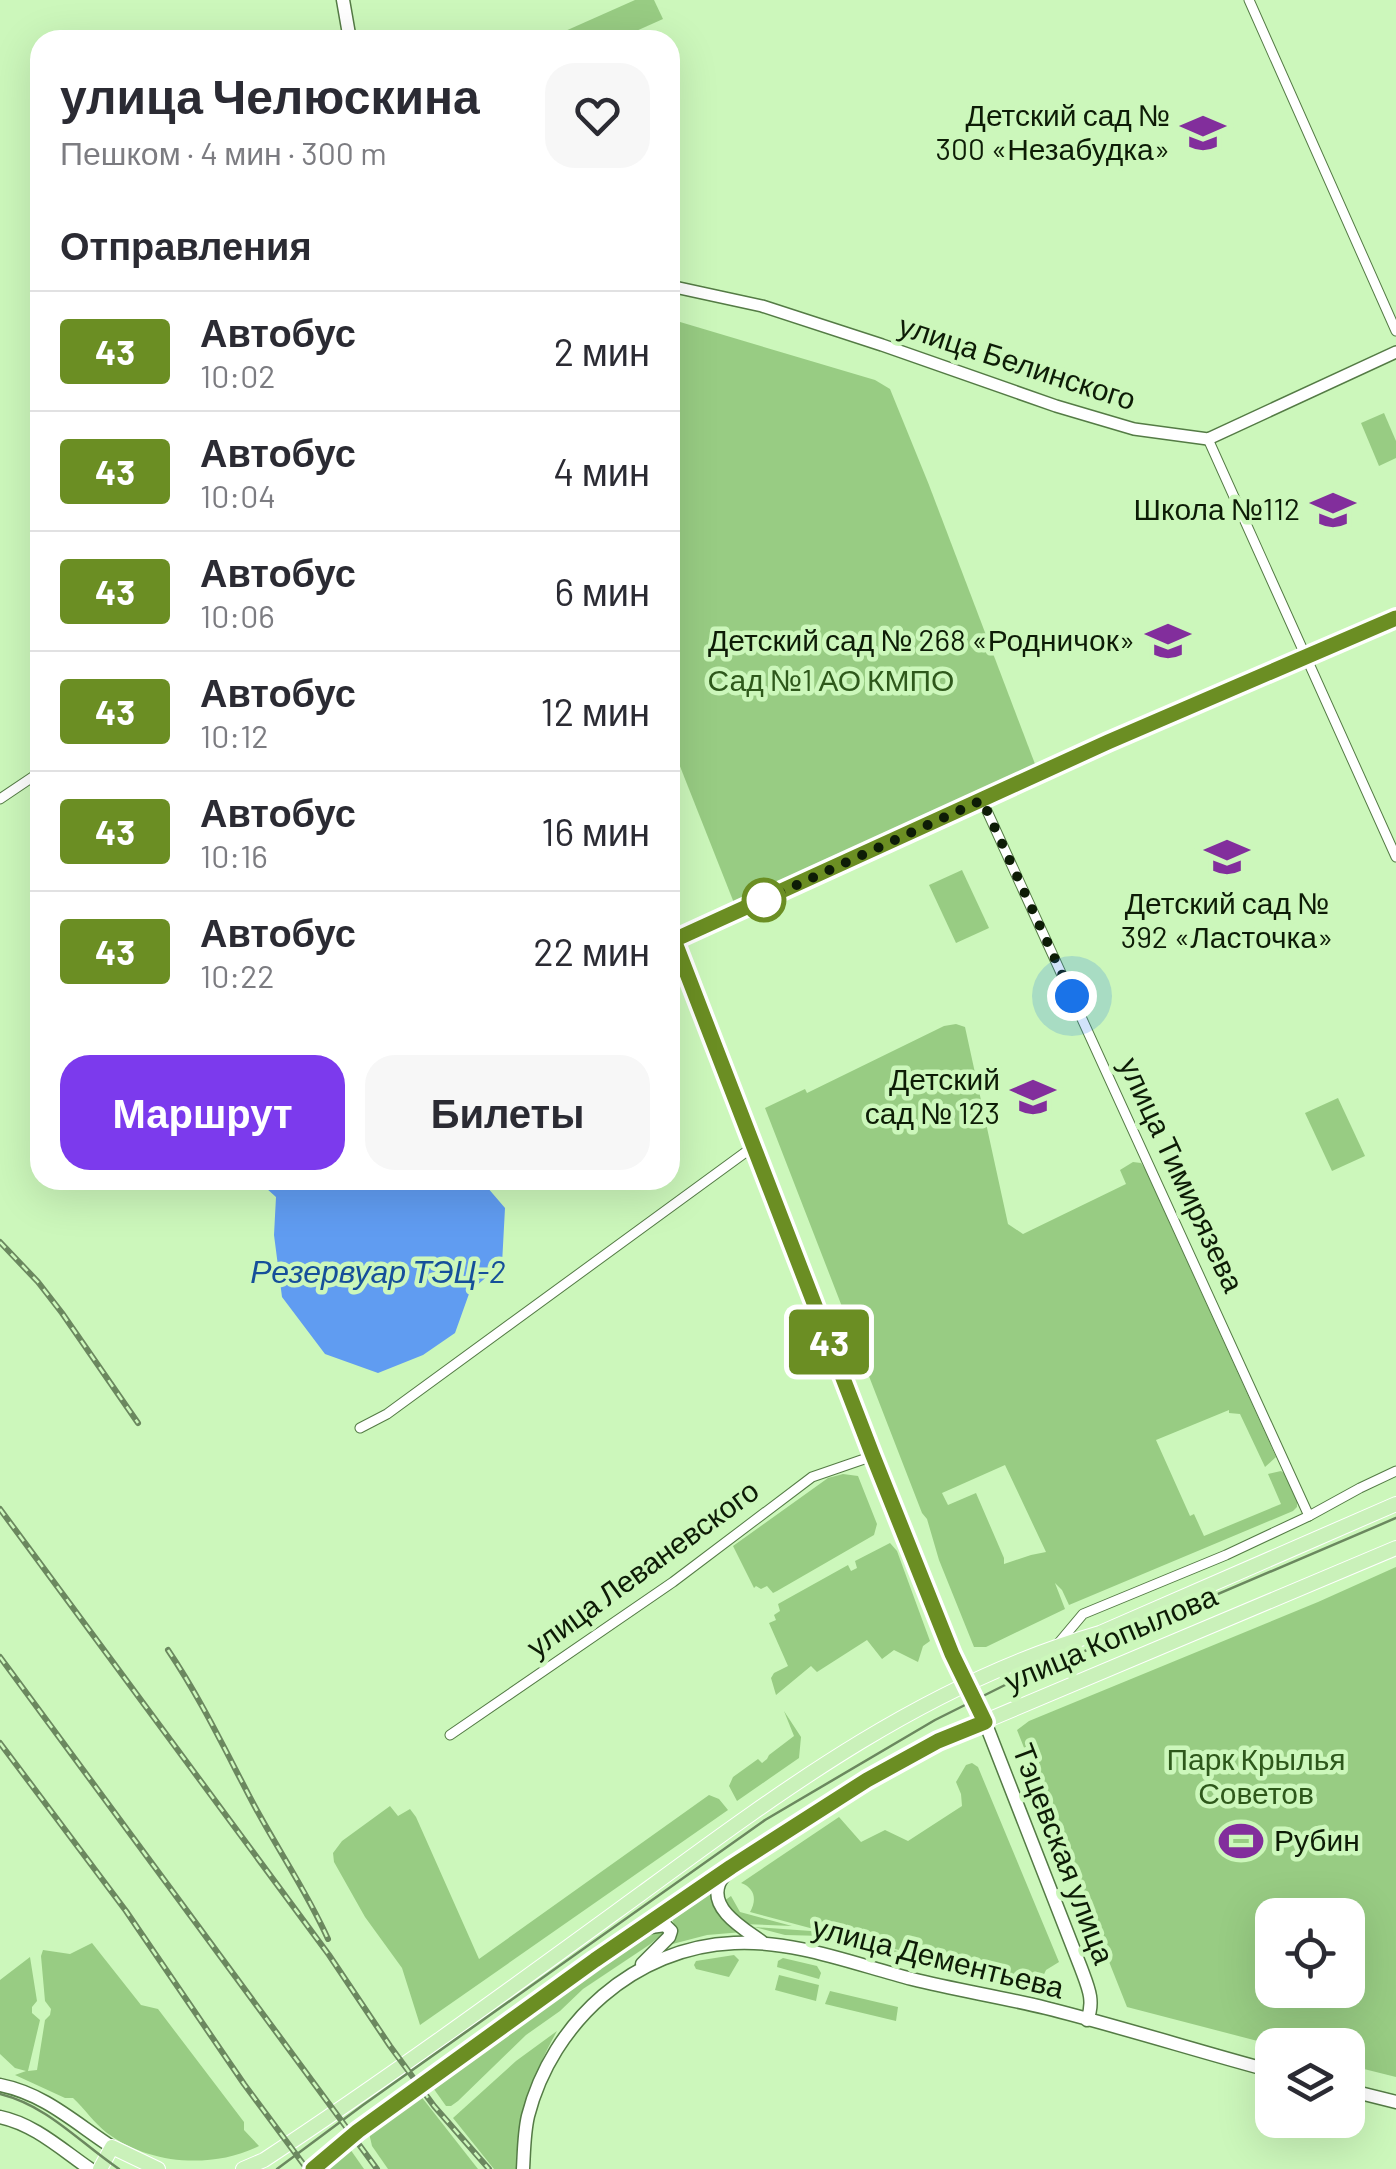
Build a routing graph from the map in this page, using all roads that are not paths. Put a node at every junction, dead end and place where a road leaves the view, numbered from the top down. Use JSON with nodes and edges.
{"nodes":[{"id":1,"x":343,"y":0,"type":"edge"},
{"id":2,"x":1248,"y":0,"type":"edge"},
{"id":3,"x":348,"y":30,"type":"edge"},
{"id":4,"x":680,"y":288,"type":"edge"},
{"id":5,"x":1396,"y":332,"type":"edge"},
{"id":6,"x":1396,"y":352,"type":"edge"},
{"id":7,"x":1208,"y":439,"type":"junction"},
{"id":8,"x":1396,"y":618,"type":"edge"},
{"id":9,"x":1306,"y":656,"type":"junction"},
{"id":10,"x":30,"y":779,"type":"edge"},
{"id":11,"x":0,"y":799,"type":"edge"},
{"id":12,"x":982,"y":800,"type":"junction"},
{"id":13,"x":1396,"y":857,"type":"edge"},
{"id":14,"x":680,"y":931,"type":"edge"},
{"id":15,"x":680,"y":955,"type":"edge"},
{"id":16,"x":754,"y":1146,"type":"junction"},
{"id":17,"x":360,"y":1428,"type":"dead end"},
{"id":18,"x":873,"y":1456,"type":"junction"},
{"id":19,"x":1396,"y":1471,"type":"edge"},
{"id":20,"x":1396,"y":1504,"type":"edge"},
{"id":21,"x":1310,"y":1516,"type":"junction"},
{"id":22,"x":1396,"y":1548,"type":"edge"},
{"id":23,"x":1057,"y":1645,"type":"junction"},
{"id":24,"x":966,"y":1683,"type":"junction"},
{"id":25,"x":985,"y":1722,"type":"junction"},
{"id":26,"x":450,"y":1735,"type":"dead end"},
{"id":27,"x":731,"y":1867,"type":"junction"},
{"id":28,"x":642,"y":1928,"type":"junction"},
{"id":29,"x":764,"y":1944,"type":"junction"},
{"id":30,"x":632,"y":1975,"type":"junction"},
{"id":31,"x":1087,"y":2020,"type":"junction"},
{"id":32,"x":1255,"y":2066,"type":"edge"},
{"id":33,"x":0,"y":2085,"type":"edge"},
{"id":34,"x":1365,"y":2094,"type":"edge"},
{"id":35,"x":1396,"y":2102,"type":"edge"},
{"id":36,"x":0,"y":2116,"type":"edge"},
{"id":37,"x":58,"y":2147,"type":"junction"},
{"id":38,"x":112,"y":2147,"type":"junction"},
{"id":39,"x":71,"y":2169,"type":"edge"},
{"id":40,"x":90,"y":2169,"type":"edge"},
{"id":41,"x":100,"y":2169,"type":"edge"},
{"id":42,"x":158,"y":2169,"type":"edge"},
{"id":43,"x":243,"y":2169,"type":"edge"},
{"id":44,"x":313,"y":2169,"type":"edge"},
{"id":45,"x":524,"y":2169,"type":"edge"}],
"edges":[{"from":1,"to":3,"type":"main road"},
{"from":2,"to":5,"type":"street"},
{"from":4,"to":7,"type":"street","name":"улица Белинского"},
{"from":6,"to":7,"type":"street"},
{"from":7,"to":9,"type":"street"},
{"from":8,"to":9,"type":"main road"},
{"from":9,"to":12,"type":"main road"},
{"from":9,"to":13,"type":"street"},
{"from":10,"to":11,"type":"street"},
{"from":12,"to":14,"type":"main road"},
{"from":12,"to":21,"type":"street","name":"улица Тимирязева"},
{"from":15,"to":16,"type":"main road","name":"Тэцевская улица"},
{"from":16,"to":17,"type":"street"},
{"from":16,"to":18,"type":"main road","name":"Тэцевская улица"},
{"from":18,"to":24,"type":"main road","name":"Тэцевская улица"},
{"from":18,"to":26,"type":"street","name":"улица Леваневского"},
{"from":19,"to":21,"type":"street","name":"улица Копылова"},
{"from":20,"to":23,"type":"main road","name":"улица Копылова"},
{"from":21,"to":23,"type":"street","name":"улица Копылова"},
{"from":22,"to":25,"type":"main road","name":"улица Копылова"},
{"from":23,"to":24,"type":"main road","name":"улица Копылова"},
{"from":24,"to":25,"type":"main road","name":"Тэцевская улица"},
{"from":24,"to":43,"type":"main road","name":"улица Копылова"},
{"from":25,"to":27,"type":"main road","name":"улица Копылова"},
{"from":25,"to":31,"type":"main road","name":"Тэцевская улица"},
{"from":27,"to":28,"type":"main road","name":"улица Копылова"},
{"from":27,"to":29,"type":"main road"},
{"from":28,"to":30,"type":"main road"},
{"from":28,"to":44,"type":"main road","name":"улица Копылова"},
{"from":29,"to":30,"type":"main road","name":"улица Дементьева"},
{"from":29,"to":31,"type":"main road","name":"улица Дементьева"},
{"from":30,"to":45,"type":"main road"},
{"from":31,"to":32,"type":"main road","name":"улица Дементьева"},
{"from":33,"to":38,"type":"main road"},
{"from":34,"to":35,"type":"main road"},
{"from":36,"to":37,"type":"main road"},
{"from":37,"to":39,"type":"main road"},
{"from":37,"to":40,"type":"main road"},
{"from":38,"to":41,"type":"main road"},
{"from":38,"to":42,"type":"main road"}]}
